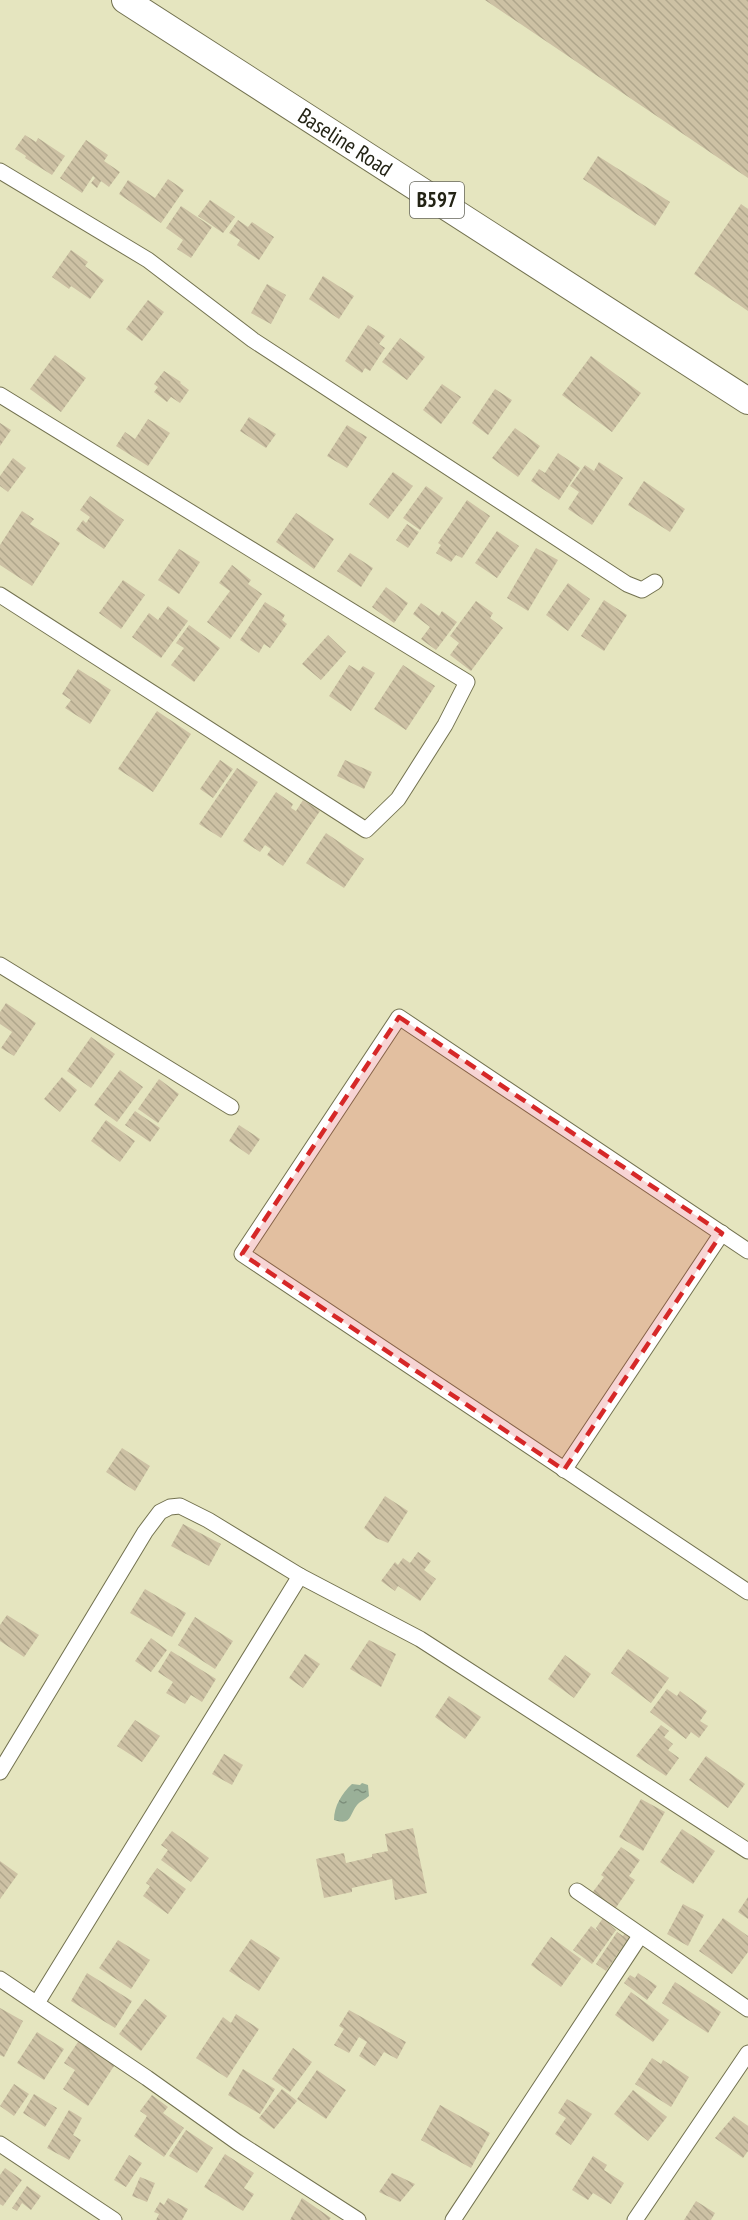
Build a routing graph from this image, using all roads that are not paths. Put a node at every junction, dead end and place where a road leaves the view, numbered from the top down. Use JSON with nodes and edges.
{"nodes":[{"id":1,"x":125,"y":0,"type":"edge"},
{"id":2,"x":0,"y":171,"type":"edge"},
{"id":3,"x":0,"y":395,"type":"edge"},
{"id":4,"x":748,"y":401,"type":"edge"},
{"id":5,"x":655,"y":582,"type":"dead end"},
{"id":6,"x":0,"y":596,"type":"edge"},
{"id":7,"x":0,"y":965,"type":"edge"},
{"id":8,"x":231,"y":1107,"type":"dead end"},
{"id":9,"x":722,"y":1233,"type":"junction"},
{"id":10,"x":748,"y":1251,"type":"edge"},
{"id":11,"x":564,"y":1470,"type":"junction"},
{"id":12,"x":300,"y":1576,"type":"junction"},
{"id":13,"x":748,"y":1592,"type":"edge"},
{"id":14,"x":0,"y":1772,"type":"edge"},
{"id":15,"x":748,"y":1851,"type":"edge"},
{"id":16,"x":577,"y":1891,"type":"dead end"},
{"id":17,"x":640,"y":1936,"type":"junction"},
{"id":18,"x":0,"y":1979,"type":"edge"},
{"id":19,"x":37,"y":2003,"type":"junction"},
{"id":20,"x":748,"y":2009,"type":"edge"},
{"id":21,"x":748,"y":2053,"type":"edge"},
{"id":22,"x":0,"y":2144,"type":"edge"},
{"id":23,"x":114,"y":2220,"type":"edge"},
{"id":24,"x":358,"y":2220,"type":"edge"},
{"id":25,"x":453,"y":2220,"type":"edge"},
{"id":26,"x":635,"y":2220,"type":"edge"}],
"edges":[{"from":1,"to":4,"type":"main road","name":"Baseline Road","number":"B597"},
{"from":2,"to":5,"type":"street"},
{"from":3,"to":6,"type":"street"},
{"from":7,"to":8,"type":"street"},
{"from":9,"to":10,"type":"street"},
{"from":9,"to":11,"type":"street"},
{"from":9,"to":11,"type":"street"},
{"from":11,"to":13,"type":"street"},
{"from":12,"to":14,"type":"street"},
{"from":12,"to":15,"type":"street"},
{"from":12,"to":19,"type":"street"},
{"from":16,"to":17,"type":"street"},
{"from":17,"to":20,"type":"street"},
{"from":17,"to":25,"type":"street"},
{"from":18,"to":19,"type":"street"},
{"from":19,"to":24,"type":"street"},
{"from":21,"to":26,"type":"street"},
{"from":22,"to":23,"type":"street"}]}
